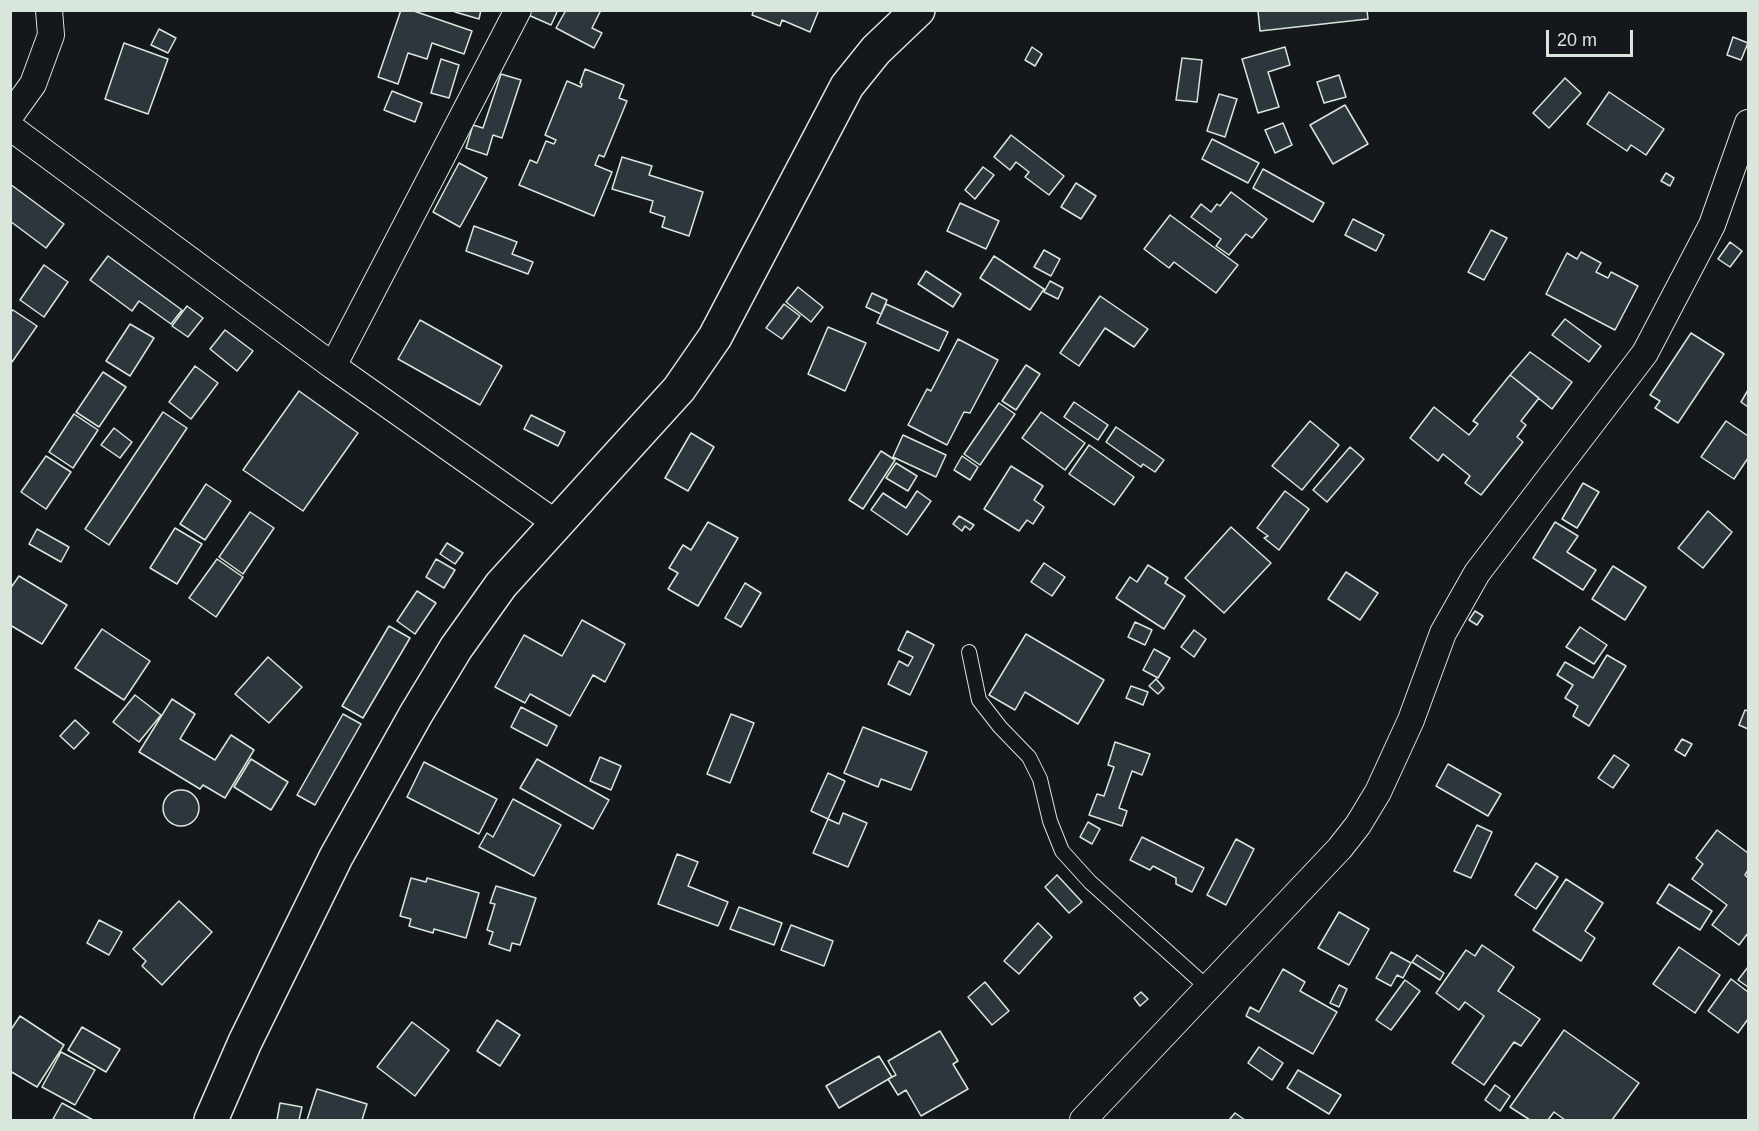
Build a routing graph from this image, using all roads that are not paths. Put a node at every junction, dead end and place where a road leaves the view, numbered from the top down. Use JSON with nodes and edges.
{"nodes":[{"id":1,"x":49,"y":10,"type":"edge"},
{"id":2,"x":518,"y":10,"type":"edge"},
{"id":3,"x":918,"y":10,"type":"edge"},
{"id":4,"x":10,"y":116,"type":"edge"},
{"id":5,"x":1749,"y":123,"type":"edge"},
{"id":6,"x":10,"y":126,"type":"edge"},
{"id":7,"x":333,"y":366,"type":"junction"},
{"id":8,"x":557,"y":524,"type":"junction"},
{"id":9,"x":969,"y":652,"type":"dead end"},
{"id":10,"x":1209,"y":988,"type":"junction"},
{"id":11,"x":211,"y":1120,"type":"edge"},
{"id":12,"x":1083,"y":1120,"type":"edge"}],
"edges":[{"from":1,"to":4,"type":"street"},
{"from":2,"to":7,"type":"street"},
{"from":3,"to":8,"type":"street"},
{"from":5,"to":10,"type":"street"},
{"from":6,"to":7,"type":"street"},
{"from":7,"to":8,"type":"street"},
{"from":8,"to":11,"type":"street"},
{"from":9,"to":10,"type":"lane"},
{"from":10,"to":12,"type":"street"}]}
